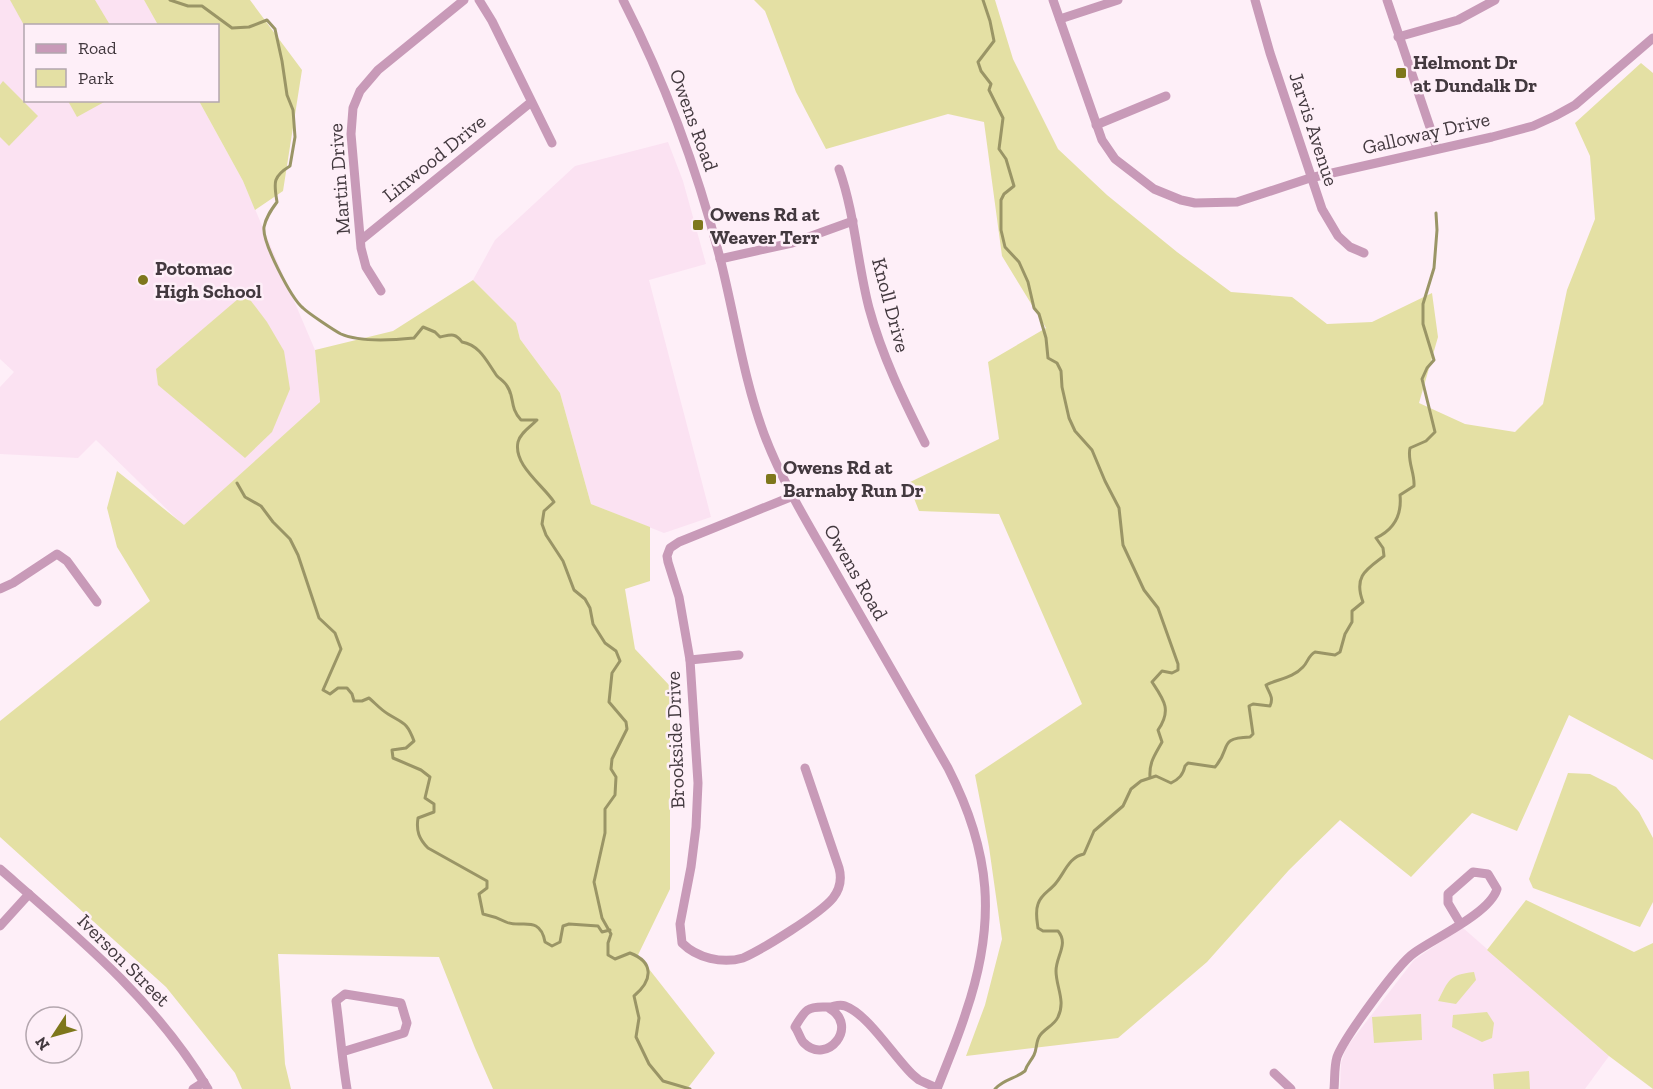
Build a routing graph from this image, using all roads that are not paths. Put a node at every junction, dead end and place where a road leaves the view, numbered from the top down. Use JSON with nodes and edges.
{"nodes":[{"id":1,"x":464,"y":0,"type":"edge"},
{"id":2,"x":479,"y":0,"type":"edge"},
{"id":3,"x":623,"y":0,"type":"edge"},
{"id":4,"x":1053,"y":0,"type":"edge"},
{"id":5,"x":1118,"y":0,"type":"edge"},
{"id":6,"x":1255,"y":0,"type":"edge"},
{"id":7,"x":1387,"y":0,"type":"edge"},
{"id":8,"x":1495,"y":0,"type":"edge"},
{"id":9,"x":1060,"y":19,"type":"junction"},
{"id":10,"x":1398,"y":37,"type":"junction"},
{"id":11,"x":1653,"y":38,"type":"edge"},
{"id":12,"x":1166,"y":96,"type":"dead end"},
{"id":13,"x":530,"y":103,"type":"junction"},
{"id":14,"x":1096,"y":125,"type":"junction"},
{"id":15,"x":552,"y":143,"type":"dead end"},
{"id":16,"x":1437,"y":148,"type":"junction"},
{"id":17,"x":839,"y":169,"type":"dead end"},
{"id":18,"x":1310,"y":178,"type":"junction"},
{"id":19,"x":853,"y":221,"type":"junction"},
{"id":20,"x":361,"y":240,"type":"junction"},
{"id":21,"x":1364,"y":254,"type":"dead end"},
{"id":22,"x":720,"y":259,"type":"junction"},
{"id":23,"x":381,"y":291,"type":"dead end"},
{"id":24,"x":925,"y":443,"type":"dead end"},
{"id":25,"x":793,"y":496,"type":"junction"},
{"id":26,"x":0,"y":590,"type":"edge"},
{"id":27,"x":98,"y":602,"type":"dead end"},
{"id":28,"x":739,"y":656,"type":"dead end"},
{"id":29,"x":690,"y":660,"type":"junction"},
{"id":30,"x":805,"y":768,"type":"dead end"},
{"id":31,"x":0,"y":869,"type":"edge"},
{"id":32,"x":29,"y":894,"type":"junction"},
{"id":33,"x":1461,"y":923,"type":"junction"},
{"id":34,"x":0,"y":926,"type":"edge"},
{"id":35,"x":829,"y":1008,"type":"junction"},
{"id":36,"x":342,"y":1052,"type":"junction"},
{"id":37,"x":1274,"y":1073,"type":"dead end"},
{"id":38,"x":206,"y":1086,"type":"edge"},
{"id":39,"x":937,"y":1088,"type":"edge"},
{"id":40,"x":193,"y":1089,"type":"edge"},
{"id":41,"x":347,"y":1089,"type":"edge"},
{"id":42,"x":1292,"y":1089,"type":"edge"},
{"id":43,"x":1334,"y":1089,"type":"edge"}],
"edges":[{"from":1,"to":20,"type":"street","name":"Martin Drive"},
{"from":2,"to":13,"type":"street"},
{"from":3,"to":22,"type":"street","name":"Owens Road"},
{"from":4,"to":9,"type":"street","name":"Galloway Drive"},
{"from":5,"to":9,"type":"street"},
{"from":6,"to":18,"type":"street","name":"Jarvis Avenue"},
{"from":7,"to":10,"type":"street"},
{"from":8,"to":10,"type":"street"},
{"from":9,"to":14,"type":"street","name":"Galloway Drive"},
{"from":10,"to":16,"type":"street"},
{"from":11,"to":16,"type":"street","name":"Galloway Drive"},
{"from":12,"to":14,"type":"street"},
{"from":13,"to":15,"type":"street"},
{"from":13,"to":20,"type":"street","name":"Linwood Drive"},
{"from":14,"to":18,"type":"street","name":"Galloway Drive"},
{"from":16,"to":18,"type":"street","name":"Galloway Drive"},
{"from":17,"to":19,"type":"street","name":"Knoll Drive"},
{"from":18,"to":21,"type":"street","name":"Jarvis Avenue"},
{"from":19,"to":22,"type":"street"},
{"from":19,"to":24,"type":"street","name":"Knoll Drive"},
{"from":20,"to":23,"type":"street","name":"Martin Drive"},
{"from":22,"to":25,"type":"street","name":"Owens Road"},
{"from":25,"to":29,"type":"street","name":"Brookside Drive"},
{"from":25,"to":39,"type":"street","name":"Owens Road"},
{"from":26,"to":27,"type":"street"},
{"from":28,"to":29,"type":"street"},
{"from":29,"to":30,"type":"street","name":"Brookside Drive"},
{"from":31,"to":32,"type":"street","name":"Iverson Street"},
{"from":32,"to":34,"type":"street"},
{"from":32,"to":38,"type":"street","name":"Iverson Street"},
{"from":33,"to":33,"type":"street"},
{"from":33,"to":43,"type":"street"},
{"from":35,"to":35,"type":"street"},
{"from":35,"to":39,"type":"street"},
{"from":36,"to":36,"type":"street"},
{"from":36,"to":41,"type":"street"},
{"from":37,"to":42,"type":"street"},
{"from":38,"to":40,"type":"street"}]}
